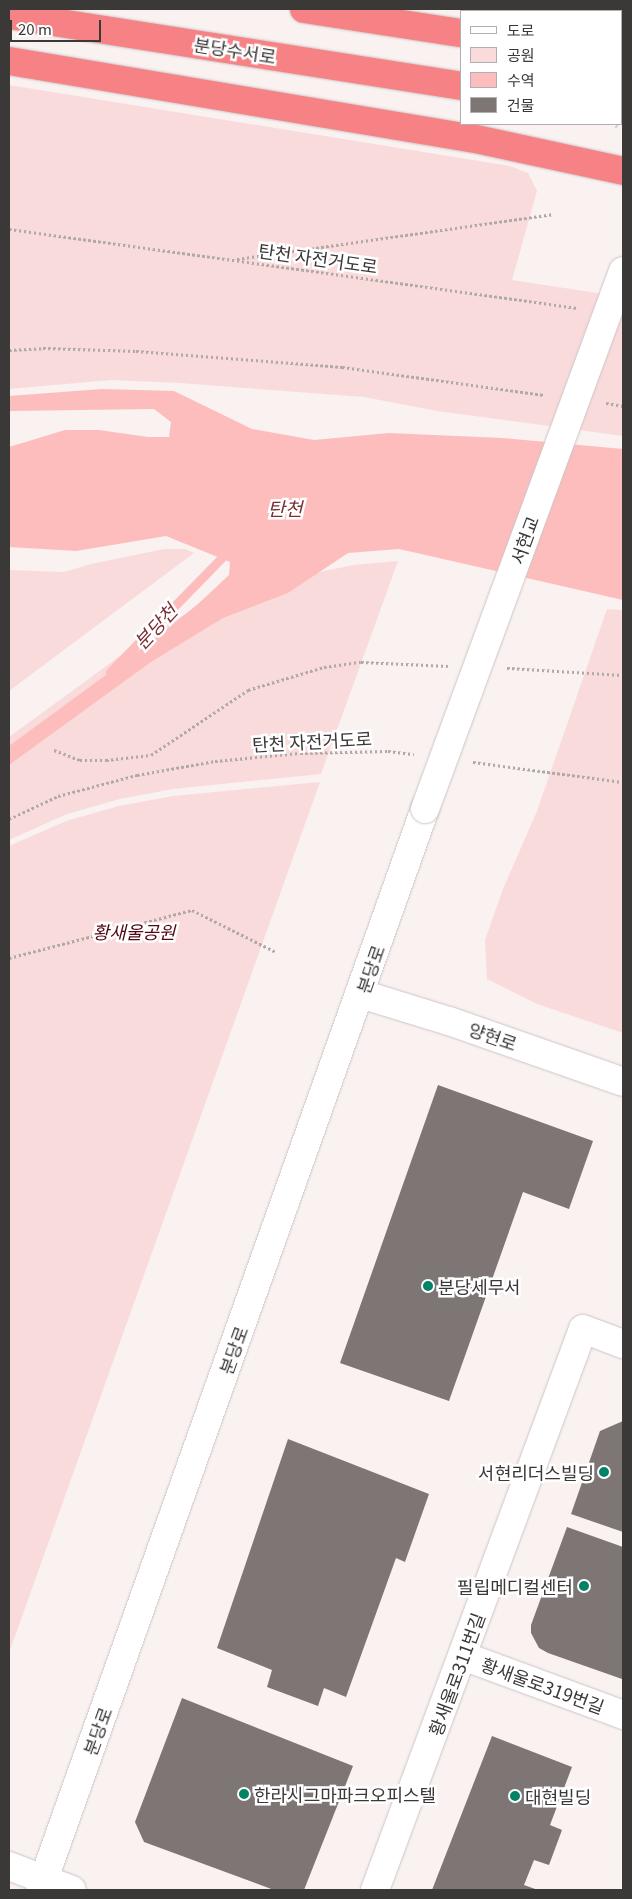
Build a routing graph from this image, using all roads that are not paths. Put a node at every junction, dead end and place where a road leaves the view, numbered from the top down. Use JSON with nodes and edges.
{"nodes":[{"id":1,"x":304,"y":9,"type":"edge"},
{"id":2,"x":9,"y":15,"type":"edge"},
{"id":3,"x":460,"y":33,"type":"edge"},
{"id":4,"x":9,"y":61,"type":"edge"},
{"id":5,"x":460,"y":86,"type":"edge"},
{"id":6,"x":493,"y":125,"type":"edge"},
{"id":7,"x":471,"y":138,"type":"junction"},
{"id":8,"x":623,"y":172,"type":"edge"},
{"id":9,"x":623,"y":271,"type":"edge"},
{"id":10,"x":425,"y":809,"type":"joint"},
{"id":11,"x":361,"y":994,"type":"junction"},
{"id":12,"x":623,"y":1082,"type":"edge"},
{"id":13,"x":623,"y":1344,"type":"edge"},
{"id":14,"x":463,"y":1656,"type":"junction"},
{"id":15,"x":623,"y":1715,"type":"edge"},
{"id":16,"x":9,"y":1866,"type":"edge"},
{"id":17,"x":42,"y":1885,"type":"edge"},
{"id":18,"x":72,"y":1890,"type":"edge"},
{"id":19,"x":375,"y":1890,"type":"edge"}],
"edges":[{"from":1,"to":3,"type":"highway"},
{"from":2,"to":5,"type":"highway","name":"분당수서로"},
{"from":4,"to":7,"type":"highway"},
{"from":6,"to":7,"type":"highway"},
{"from":7,"to":8,"type":"highway"},
{"from":9,"to":10,"type":"main road","name":"서현교","bridge":true},
{"from":10,"to":11,"type":"main road","name":"분당로"},
{"from":11,"to":12,"type":"main road","name":"양현로"},
{"from":11,"to":17,"type":"main road","name":"분당로"},
{"from":13,"to":14,"type":"main road","name":"황새울로311번길"},
{"from":14,"to":15,"type":"main road","name":"황새울로319번길"},
{"from":14,"to":19,"type":"main road","name":"황새울로311번길"},
{"from":16,"to":17,"type":"main road"},
{"from":17,"to":18,"type":"main road"}]}
